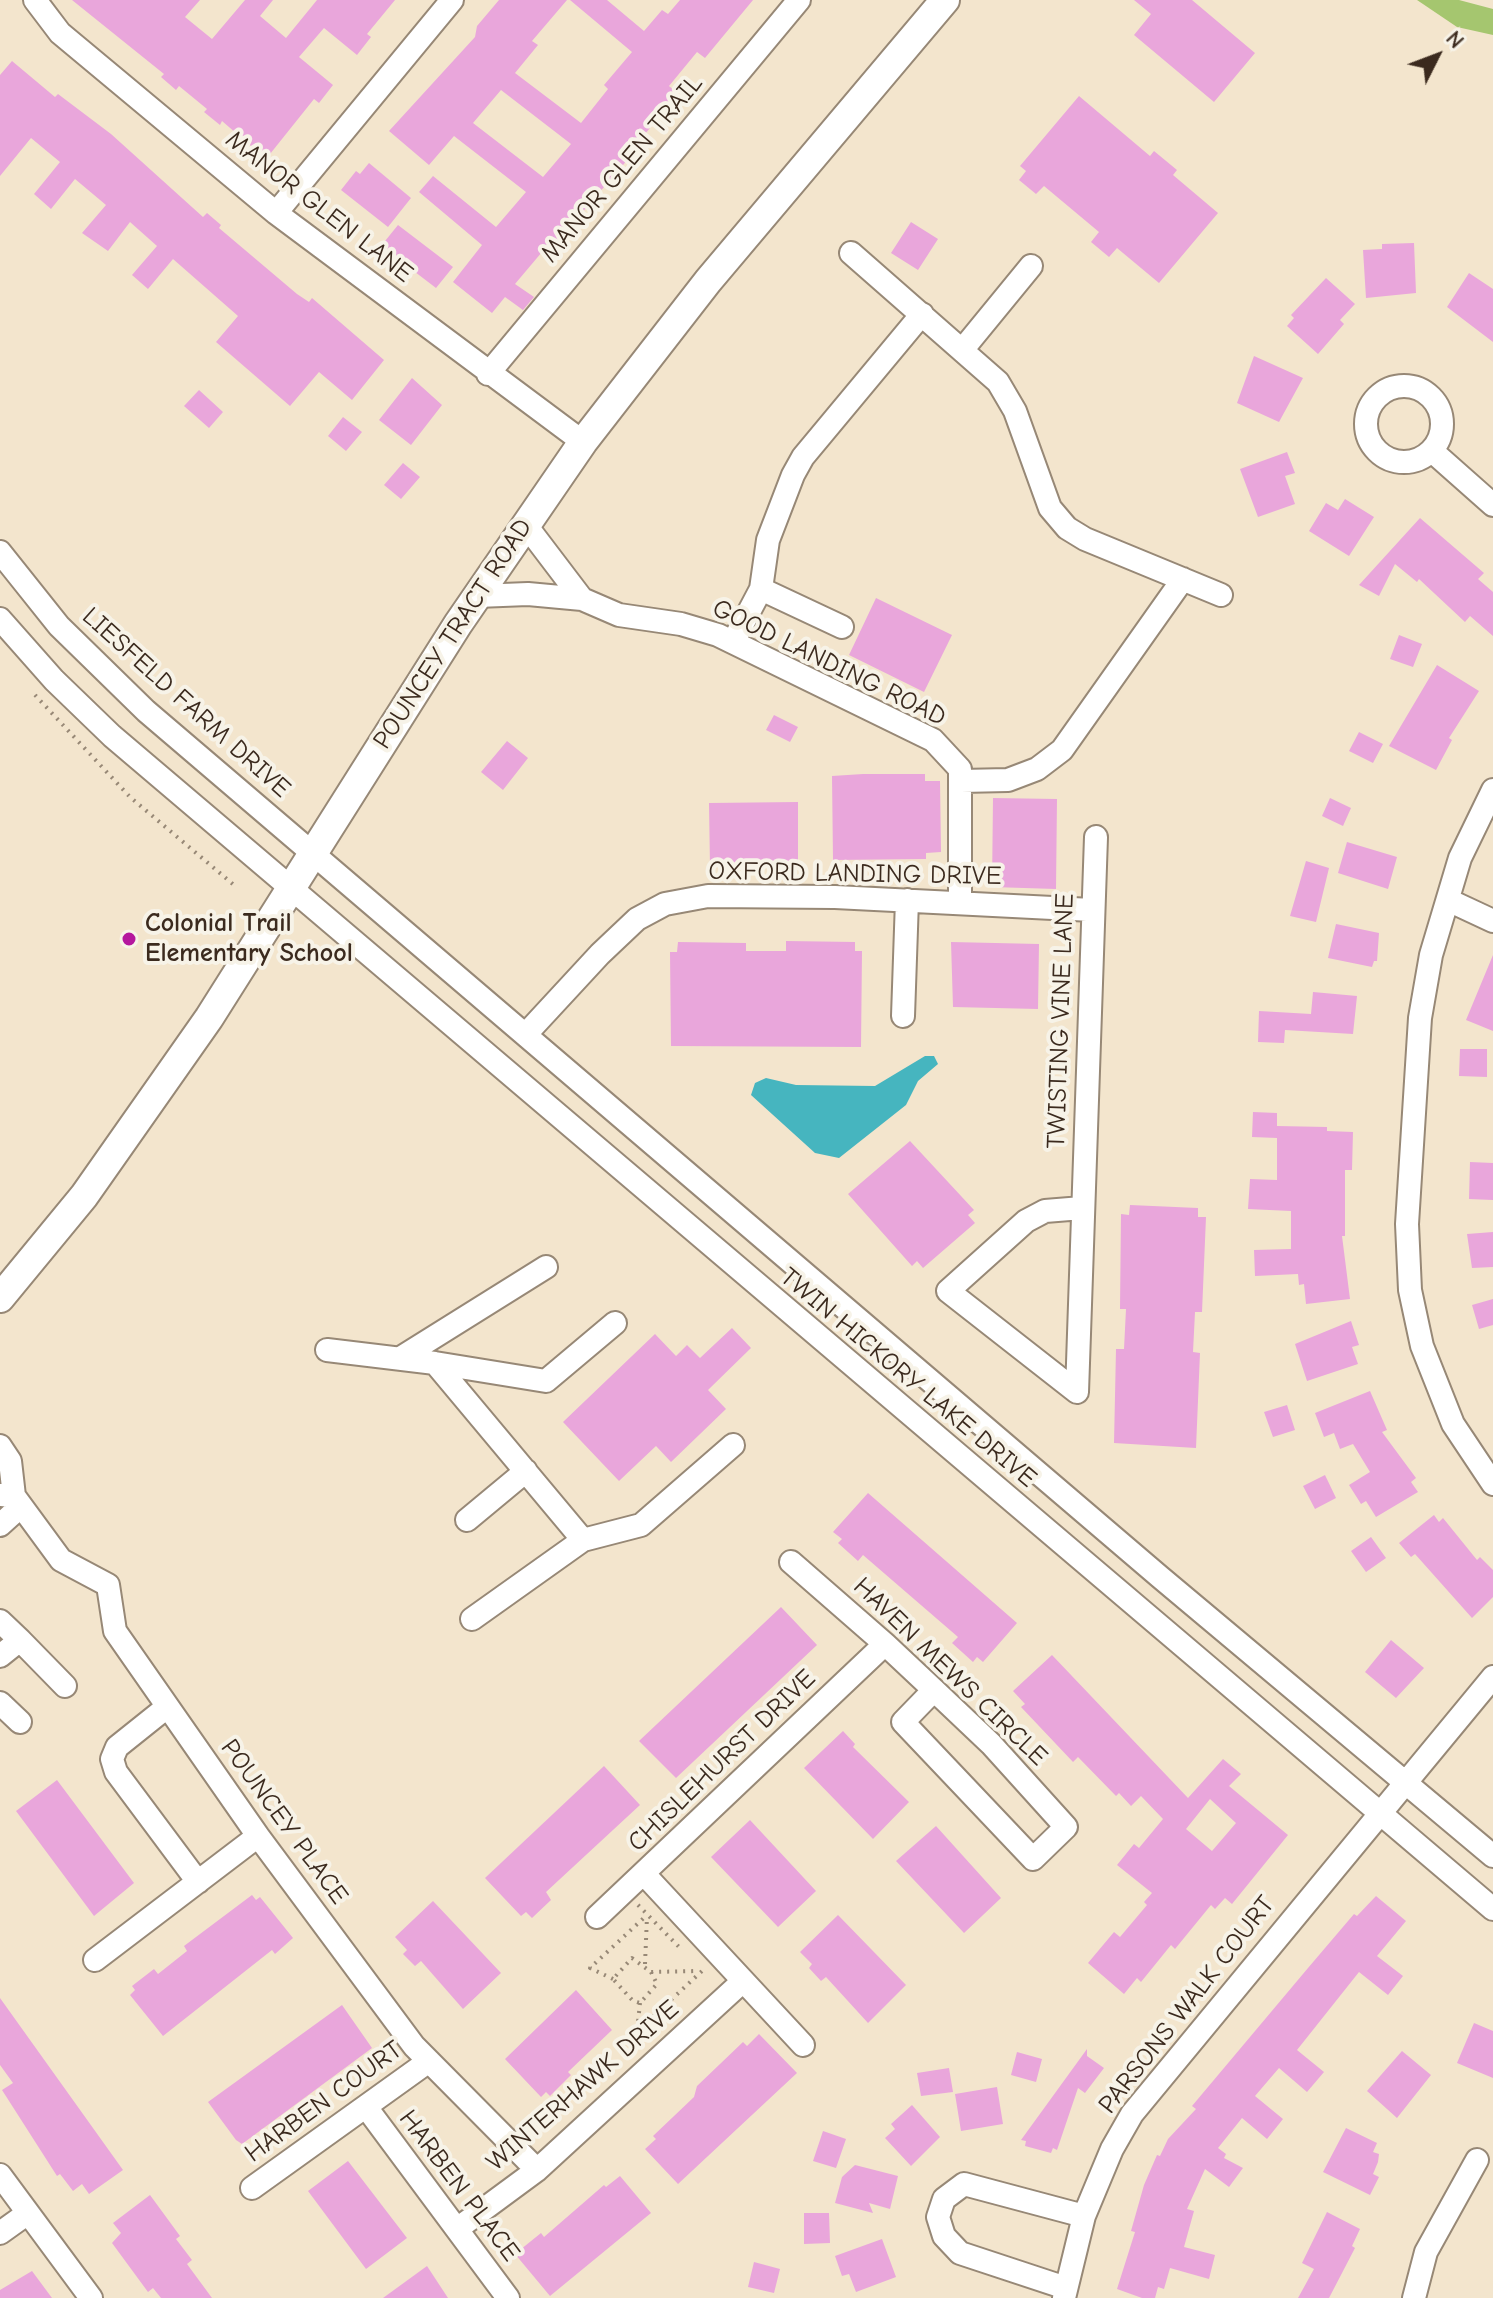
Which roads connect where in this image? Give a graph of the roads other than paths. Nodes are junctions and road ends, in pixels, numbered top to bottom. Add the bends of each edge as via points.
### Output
1 (35, 0) edge
2 (452, 0) edge
3 (799, 0) edge
4 (945, 0) edge
5 (276, 213) junction
6 (851, 253) dead end
7 (1031, 266) dead end
8 (922, 314) junction
9 (963, 349) junction
10 (488, 374) junction
11 (583, 442) junction
12 (1432, 451) dead end
13 (1493, 505) edge
14 (525, 524) junction
15 (0, 552) edge
16 (1183, 579) junction
17 (761, 589) junction
18 (1221, 595) dead end
19 (477, 596) junction
20 (582, 599) junction
21 (0, 619) edge
22 (842, 627) dead end
23 (733, 642) junction
24 (961, 781) junction
25 (1493, 790) edge
26 (1096, 837) dead end
27 (311, 852) junction
28 (290, 887) junction
29 (907, 900) junction
30 (1448, 900) junction
31 (960, 903) junction
32 (1092, 910) junction
33 (1493, 921) edge
34 (903, 1016) dead end
35 (526, 1034) junction
36 (1082, 1208) junction
37 (546, 1267) dead end
38 (0, 1298) edge
39 (615, 1323) dead end
40 (327, 1350) dead end
41 (402, 1357) junction
42 (435, 1363) junction
43 (733, 1445) dead end
44 (0, 1446) edge
45 (526, 1471) junction
46 (1493, 1484) edge
47 (12, 1499) edge
48 (467, 1520) dead end
49 (0, 1525) edge
50 (583, 1540) junction
51 (791, 1562) dead end
52 (472, 1619) dead end
53 (0, 1621) edge
54 (20, 1640) junction
55 (885, 1644) junction
56 (0, 1656) edge
57 (1493, 1677) edge
58 (65, 1686) dead end
59 (934, 1690) junction
60 (0, 1703) edge
61 (167, 1707) junction
62 (20, 1722) dead end
63 (1404, 1782) junction
64 (1377, 1813) junction
65 (258, 1836) junction
66 (1493, 1856) edge
67 (644, 1874) junction
68 (198, 1882) junction
69 (1493, 1909) edge
70 (597, 1917) dead end
71 (95, 1960) dead end
72 (743, 1981) junction
73 (803, 2045) dead end
74 (429, 2061) junction
75 (366, 2107) junction
76 (1477, 2160) dead end
77 (537, 2170) junction
78 (0, 2175) edge
79 (252, 2188) dead end
80 (28, 2213) junction
81 (1084, 2216) junction
82 (457, 2229) junction
83 (0, 2233) edge
84 (1065, 2293) edge
85 (91, 2298) edge
86 (508, 2298) edge
87 (1414, 2298) edge

1 - 5 street, MANOR GLEN LANE via 60,33
2 - 5 street
3 - 10 street, MANOR GLEN TRAIL
4 - 11 main road, POUNCEY TRACT ROAD via 708,281
5 - 10 street, MANOR GLEN LANE
6 - 8 street
7 - 9 street
8 - 9 street
8 - 17 street via 803,457 774,517
9 - 16 street via 1008,397 1058,519 1085,539
10 - 11 street, MANOR GLEN LANE
11 - 14 main road, POUNCEY TRACT ROAD
12 - 13 street
14 - 19 main road, POUNCEY TRACT ROAD
14 - 20 street
15 - 27 street, LIESFELD FARM DRIVE via 93,662
16 - 18 street
16 - 24 street via 1062,750 1037,769 1008,780
17 - 22 street
17 - 23 street
19 - 20 street
19 - 27 main road, POUNCEY TRACT ROAD
20 - 23 street, GOOD LANDING ROAD via 619,615 681,624
21 - 28 street via 82,708
23 - 24 street, GOOD LANDING ROAD via 933,740 960,769
24 - 31 street
25 - 30 street via 1460,858
26 - 32 street, TWISTING VINE LANE
27 - 28 main road, POUNCEY TRACT ROAD
27 - 35 street, TWIN HICKORY LAKE DRIVE
28 - 38 main road, POUNCEY TRACT ROAD via 126,1139
28 - 64 street, TWIN HICKORY LAKE DRIVE
29 - 31 street, OXFORD LANDING DRIVE
29 - 34 street
29 - 35 street, OXFORD LANDING DRIVE via 708,896 665,904 628,928
30 - 33 street
30 - 46 street via 1420,1018 1407,1224 1410,1290 1436,1386 1453,1424
31 - 32 street, OXFORD LANDING DRIVE
32 - 36 street, TWISTING VINE LANE
35 - 63 street, TWIN HICKORY LAKE DRIVE
36 - 36 street, TWISTING VINE LANE via 1077,1376 1077,1392 948,1291 1026,1221 1045,1211
37 - 41 street
39 - 42 street via 546,1381
40 - 41 street
41 - 42 street
42 - 45 street
43 - 50 street via 641,1525
44 - 47 street, POUNCEY PLACE via 10,1461
45 - 48 street
45 - 50 street
47 - 49 street
47 - 61 street, POUNCEY PLACE via 61,1560 108,1585 115,1631
50 - 52 street
51 - 55 street, HAVEN MEWS CIRCLE
53 - 54 street
54 - 56 street
54 - 58 street
55 - 59 street, HAVEN MEWS CIRCLE
55 - 67 street, CHISLEHURST DRIVE
57 - 63 street, PARSONS WALK COURT
59 - 59 street, HAVEN MEWS CIRCLE via 1066,1827 1033,1859 903,1722
60 - 62 street
61 - 65 street, POUNCEY PLACE
61 - 68 street via 117,1747 112,1759 116,1772
63 - 64 street, PARSONS WALK COURT
63 - 66 street, TWIN HICKORY LAKE DRIVE
64 - 69 street, TWIN HICKORY LAKE DRIVE
64 - 81 street, PARSONS WALK COURT via 1132,2114
65 - 68 street
65 - 74 street, POUNCEY PLACE
67 - 70 street, CHISLEHURST DRIVE
67 - 72 street
68 - 71 street
72 - 73 street
72 - 77 street, WINTERHAWK DRIVE
74 - 75 street, HARBEN COURT
74 - 77 street, POUNCEY PLACE
75 - 79 street, HARBEN COURT
75 - 82 street, HARBEN PLACE
76 - 87 street via 1426,2252
77 - 82 street, WINTERHAWK DRIVE
78 - 80 street
80 - 83 street
80 - 85 street
81 - 84 street, PARSONS WALK COURT
81 - 84 street via 964,2184 944,2199 938,2217 944,2236 960,2253
82 - 86 street, HARBEN PLACE

